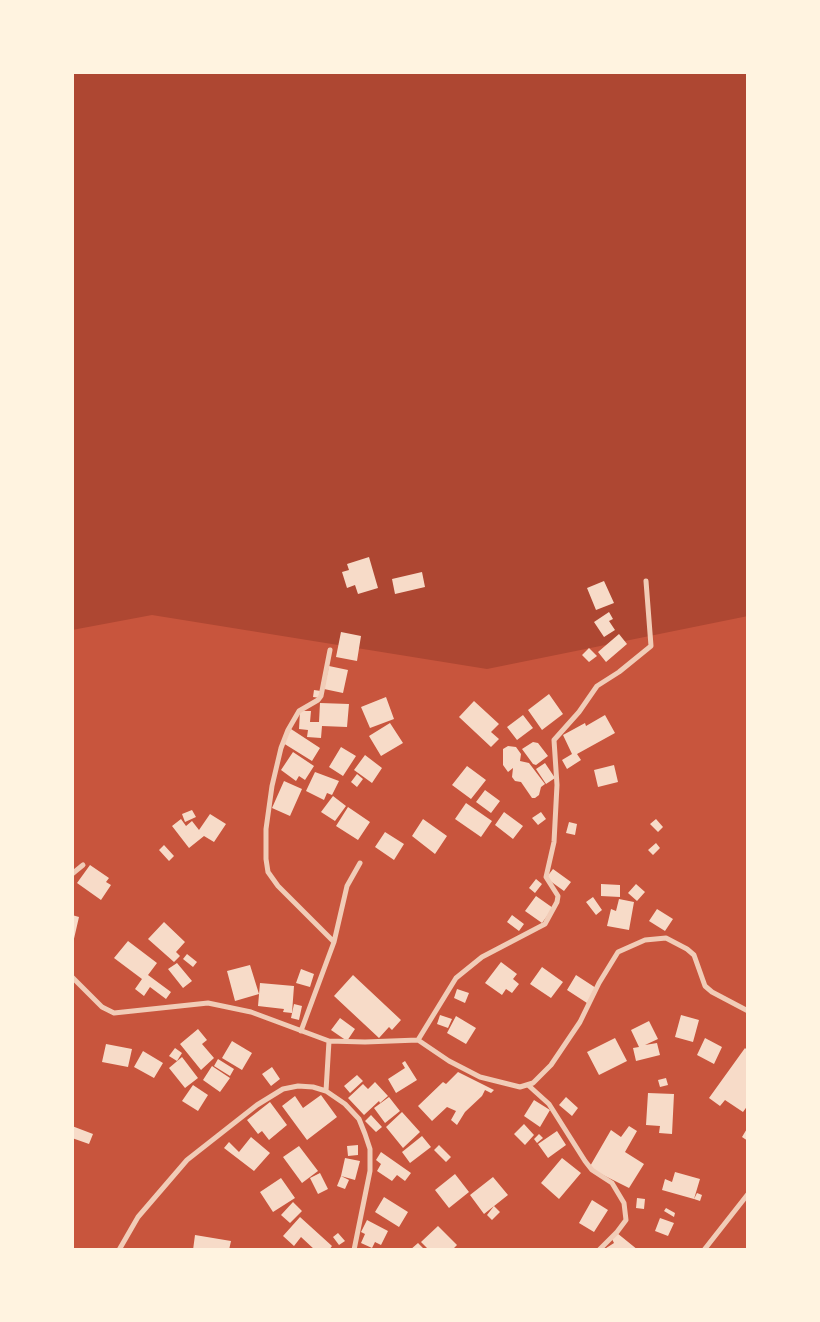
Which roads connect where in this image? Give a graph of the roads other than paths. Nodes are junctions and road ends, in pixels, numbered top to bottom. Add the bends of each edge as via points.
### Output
1 (646, 581) dead end
2 (330, 650) dead end
3 (360, 863) dead end
4 (83, 865) dead end
5 (72, 874) edge
6 (334, 942) junction
7 (72, 977) edge
8 (748, 1011) edge
9 (302, 1031) junction
10 (418, 1040) junction
11 (329, 1041) junction
12 (528, 1085) junction
13 (326, 1091) junction
14 (748, 1194) edge
15 (119, 1250) edge
16 (354, 1250) edge
17 (599, 1250) edge
18 (704, 1250) edge

1 - 10 street via 651,646 597,686 554,740 554,842 546,873 558,896 557,902 545,924 482,957 456,978
2 - 6 street via 321,696 299,711 281,748 266,829 266,859 272,879
3 - 6 street via 347,886
4 - 5 street
6 - 9 street
7 - 9 street via 102,1007 114,1013 208,1003 251,1012
8 - 12 street via 705,986 694,955 687,949 666,938 645,940 618,952 580,1022 551,1065
9 - 11 street
10 - 11 street
10 - 12 street via 480,1077 506,1085
11 - 13 street
12 - 17 street via 549,1104 585,1161 612,1183 624,1203 626,1220
13 - 15 street via 298,1086 283,1089 216,1136 161,1189 138,1217
13 - 16 street via 359,1119 370,1149 370,1171
14 - 18 street

